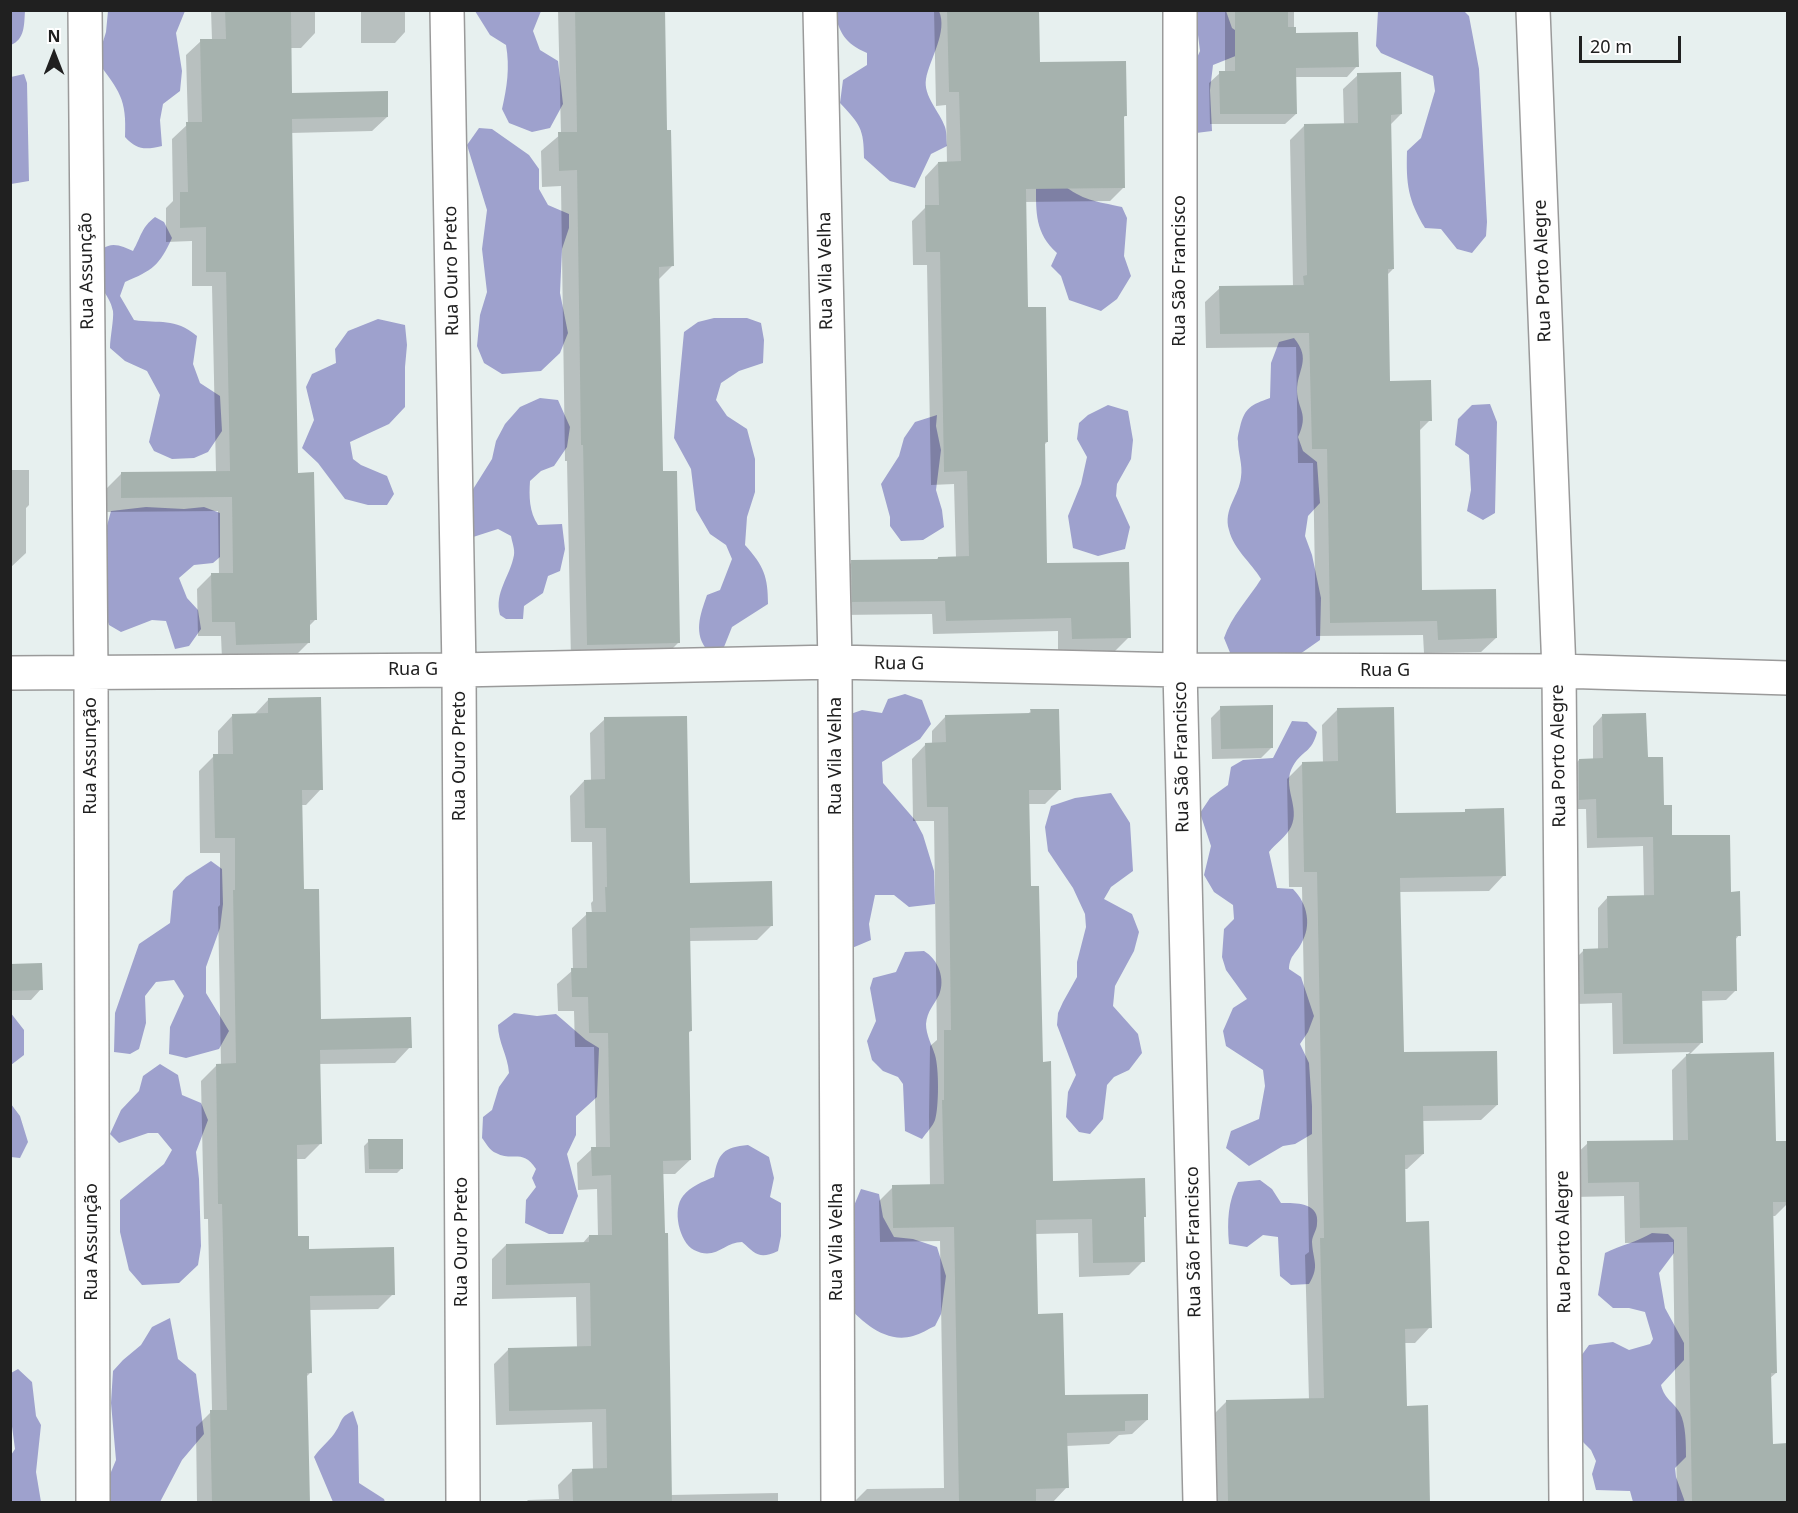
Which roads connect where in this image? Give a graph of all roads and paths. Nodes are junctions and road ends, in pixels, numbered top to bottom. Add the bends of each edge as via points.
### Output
1 (85, 10) edge
2 (447, 10) edge
3 (820, 10) edge
4 (1180, 10) edge
5 (1533, 10) edge
6 (835, 662) junction
7 (459, 670) junction
8 (1180, 670) junction
9 (91, 671) junction
10 (1559, 671) junction
11 (10, 673) edge
12 (1788, 678) edge
13 (93, 1503) edge
14 (463, 1503) edge
15 (838, 1503) edge
16 (1200, 1503) edge
17 (1566, 1503) edge

1 - 9 street, Rua Assunção
2 - 7 street, Rua Ouro Preto
3 - 6 street, Rua Vila Velha
4 - 8 street, Rua São Francisco
5 - 10 street, Rua Porto Alegre
6 - 7 street, Rua G
6 - 8 street, Rua G
6 - 15 street, Rua Vila Velha
7 - 9 street, Rua G
7 - 14 street, Rua Ouro Preto
8 - 10 street, Rua G
8 - 16 street, Rua São Francisco
9 - 11 street, Rua G
9 - 13 street, Rua Assunção
10 - 12 street, Rua G
10 - 17 street, Rua Porto Alegre

